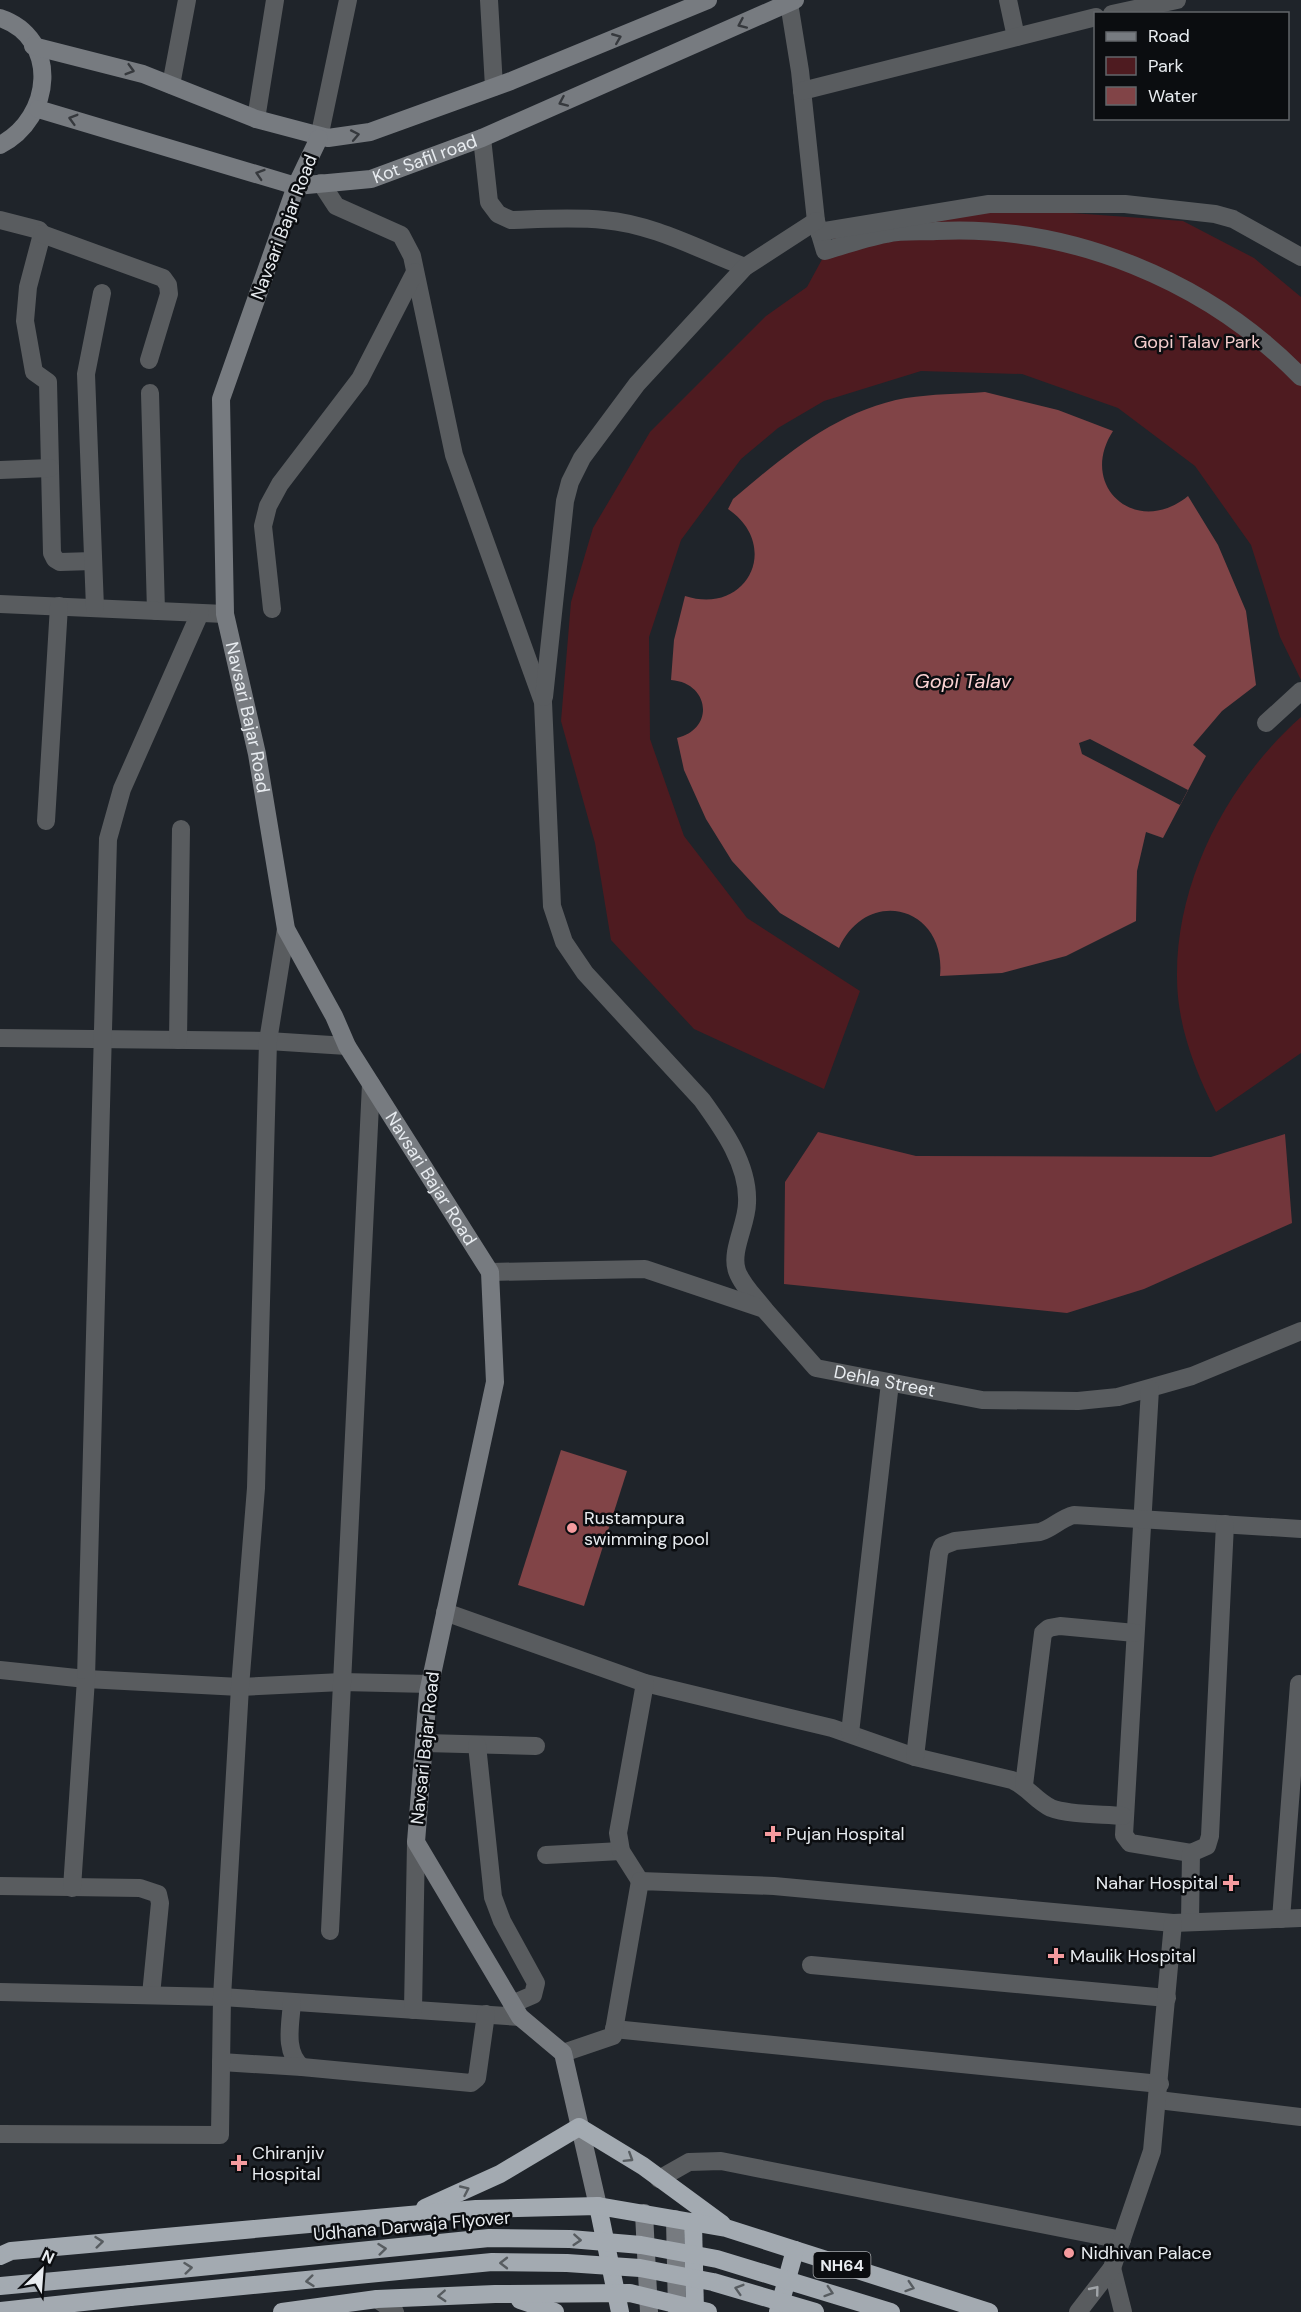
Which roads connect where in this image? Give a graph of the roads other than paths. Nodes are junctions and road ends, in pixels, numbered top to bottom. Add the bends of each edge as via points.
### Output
1 (187, 0) edge
2 (274, 0) edge
3 (348, 0) edge
4 (489, 0) edge
5 (708, 0) edge
6 (1008, 0) edge
7 (1178, 0) edge
8 (792, 2) edge
9 (1121, 12) edge
10 (1094, 17) edge
11 (2, 18) edge
12 (1016, 36) junction
13 (33, 46) junction
14 (171, 85) junction
15 (494, 87) junction
16 (802, 91) junction
17 (38, 109) junction
18 (256, 119) junction
19 (319, 138) junction
20 (482, 138) junction
21 (0, 145) edge
22 (321, 183) junction
23 (296, 186) junction
24 (0, 220) edge
25 (818, 227) junction
26 (42, 234) junction
27 (1301, 256) edge
28 (745, 267) junction
29 (415, 272) junction
30 (102, 293) dead end
31 (149, 360) dead end
32 (1301, 377) edge
33 (150, 393) dead end
34 (50, 468) junction
35 (0, 470) edge
36 (93, 561) junction
37 (0, 604) edge
38 (59, 606) junction
39 (95, 608) junction
40 (272, 609) dead end
41 (156, 611) junction
42 (200, 613) junction
43 (225, 614) junction
44 (1301, 691) edge
45 (543, 702) junction
46 (1266, 723) dead end
47 (46, 821) dead end
48 (181, 829) dead end
49 (286, 928) junction
50 (0, 1038) edge
51 (104, 1038) junction
52 (178, 1040) junction
53 (268, 1041) junction
54 (347, 1046) junction
55 (371, 1084) junction
56 (490, 1272) junction
57 (764, 1308) junction
58 (1301, 1331) edge
59 (890, 1383) junction
60 (1150, 1389) junction
61 (1141, 1518) junction
62 (1225, 1524) junction
63 (1301, 1529) edge
64 (445, 1612) junction
65 (1135, 1634) junction
66 (0, 1670) edge
67 (86, 1679) junction
68 (342, 1682) junction
69 (645, 1683) junction
70 (430, 1684) junction
71 (1299, 1684) dead end
72 (240, 1686) junction
73 (850, 1733) junction
74 (425, 1743) junction
75 (477, 1745) junction
76 (536, 1746) dead end
77 (915, 1757) junction
78 (1024, 1785) junction
79 (1124, 1816) junction
80 (416, 1842) junction
81 (621, 1851) junction
82 (1191, 1853) junction
83 (546, 1855) dead end
84 (640, 1881) junction
85 (0, 1886) edge
86 (72, 1888) junction
87 (1301, 1918) edge
88 (1281, 1919) junction
89 (1182, 1922) junction
90 (330, 1931) dead end
91 (811, 1965) dead end
92 (0, 1992) edge
93 (151, 1995) junction
94 (222, 1997) junction
95 (1167, 1998) junction
96 (292, 2002) junction
97 (413, 2010) junction
98 (516, 2010) junction
99 (486, 2014) junction
100 (614, 2029) junction
101 (563, 2053) junction
102 (221, 2062) junction
103 (302, 2067) junction
104 (1159, 2092) junction
105 (1301, 2116) edge
106 (579, 2127) junction
107 (0, 2134) edge
108 (659, 2179) junction
109 (598, 2206) junction
110 (412, 2214) junction
111 (644, 2214) junction
112 (675, 2219) junction
113 (693, 2222) junction
114 (726, 2228) junction
115 (1122, 2240) junction
116 (795, 2250) junction
117 (4, 2253) edge
118 (1112, 2268) junction
119 (0, 2286) edge
120 (617, 2293) junction
121 (495, 2294) junction
122 (377, 2300) junction
123 (649, 2305) edge
124 (0, 2310) edge
125 (690, 2310) edge
126 (282, 2312) edge
127 (395, 2312) edge
128 (555, 2312) edge
129 (620, 2312) edge
130 (778, 2312) edge
131 (815, 2312) edge
132 (891, 2312) edge
133 (989, 2312) edge
134 (1078, 2312) edge
135 (1123, 2312) edge

1 - 14 street
2 - 18 street
3 - 19 street
4 - 15 street
15 -> 5 main road
6 - 12 street
7 - 9 street
8 - 16 street
8 -> 20 main road, Kot Safil road
10 - 12 street
11 - 13 main road via 21,31
12 - 16 street
13 -> 14 main road via 123,68
13 - 17 main road via 41,66 43,87
14 - 18 main road
19 -> 15 main road via 370,132
16 - 25 street
17 - 21 main road via 28,125
23 -> 17 main road, Kot Safil road
18 - 19 main road
19 - 23 main road, Navsari Bajar Road
20 - 22 main road, Kot Safil road via 371,179
20 - 28 street via 489,202 498,214 511,220 626,223
22 - 23 main road, Kot Safil road
22 - 29 street via 336,206 401,235
23 - 43 main road, Navsari Bajar Road via 221,399
24 - 26 street
25 - 27 street via 989,204 1125,204 1233,219
25 - 28 street
25 - 32 street via 825,251 888,233 977,229 1019,232 1102,254 1220,310 1258,337
26 - 31 street via 163,278 169,294
26 - 34 street via 28,287 25,321 34,372 48,382
28 - 45 street via 623,400 570,482
29 - 40 street via 360,379 280,484 268,506 263,526
29 - 45 street via 454,455
30 - 36 street via 86,374
33 - 41 street
34 - 35 street
34 - 36 street via 55,559
36 - 39 street
37 - 38 street
38 - 39 street
38 - 47 street
39 - 41 street
41 - 42 street
42 - 43 street
42 - 51 street via 111,822
43 - 49 main road, Navsari Bajar Road via 258,754
44 - 46 street
45 - 57 street, Dehla Street via 552,906 557,923 564,942 585,973 702,1100 736,1155 744,1174 747,1204 736,1269
48 - 52 street
49 - 53 street
49 - 54 main road, Navsari Bajar Road
50 - 51 street
51 - 52 street
51 - 67 street
52 - 53 street
53 - 54 street
53 - 72 street via 256,1488
54 - 55 main road, Navsari Bajar Road
55 - 56 main road, Navsari Bajar Road
55 - 68 street
56 - 57 street via 645,1269
56 - 64 main road, Navsari Bajar Road via 495,1382
57 - 59 street, Dehla Street via 816,1368
58 - 60 street, Dehla Street
59 - 60 street, Dehla Street via 982,1400 1078,1401
59 - 73 street
60 - 61 street
61 - 62 street
61 - 65 street
61 - 77 street via 1074,1515 1040,1532 955,1541 942,1546
62 - 63 street
62 - 82 street via 1210,1836 1207,1846
64 - 69 street
64 - 70 main road, Navsari Bajar Road
65 - 78 street via 1060,1626 1043,1633
65 - 79 street
66 - 67 street
67 - 72 street
67 - 86 street
68 - 70 street
68 - 72 street
68 - 90 street
69 - 73 street
69 - 81 street via 618,1833
70 - 74 main road, Navsari Bajar Road
71 - 88 street
72 - 94 street
73 - 77 street
74 - 75 street
74 - 80 main road, Navsari Bajar Road
75 - 76 street
75 - 98 street via 493,1897 536,1983 533,1995
77 - 78 street
78 - 79 street via 1039,1801 1054,1809
79 - 82 street via 1124,1835 1130,1843
80 - 97 street
80 - 98 main road, Navsari Bajar Road
81 - 83 street
81 - 84 street
82 - 89 street
84 - 89 street via 774,1886
84 - 100 street
85 - 86 street
86 - 93 street via 140,1888 158,1894
87 - 88 street
88 - 89 street
89 - 95 street
91 - 95 street
92 - 93 street
93 - 94 street
94 - 96 street
94 - 102 street
95 - 104 street
96 - 97 street
96 - 103 street via 289,2045
97 - 99 street
98 - 99 street
98 - 101 main road, Navsari Bajar Road
99 - 103 street via 477,2078 471,2083
100 - 101 street via 613,2036
100 - 104 street
101 - 106 main road
102 - 103 street
102 - 107 street via 220,2135
104 - 105 street
104 - 115 street via 1152,2151
106 -> 108 highway
106 - 109 main road
110 -> 106 highway via 500,2174
108 - 114 highway
108 - 115 street via 688,2162 721,2161
109 - 110 highway
109 - 111 highway, NH64
109 - 120 highway
117 -> 110 highway
111 - 112 highway, NH64
111 - 123 main road
112 - 113 highway, NH64
112 - 125 main road
113 - 114 highway, NH64
113 - 125 highway
114 - 116 highway, NH64
115 - 118 street
116 - 130 highway
116 -> 133 highway, NH64
134 -> 118 street
118 - 135 street
119 -> 132 highway, Udhana Darwaja Flyover, bridge via 489,2238 570,2239 640,2245 717,2259
120 - 121 highway
120 - 123 highway
120 - 129 highway
121 -> 122 highway
121 - 128 highway
122 - 126 highway
122 - 127 street
123 - 125 highway
131 -> 124 highway, bridge via 713,2282 640,2268 492,2262

